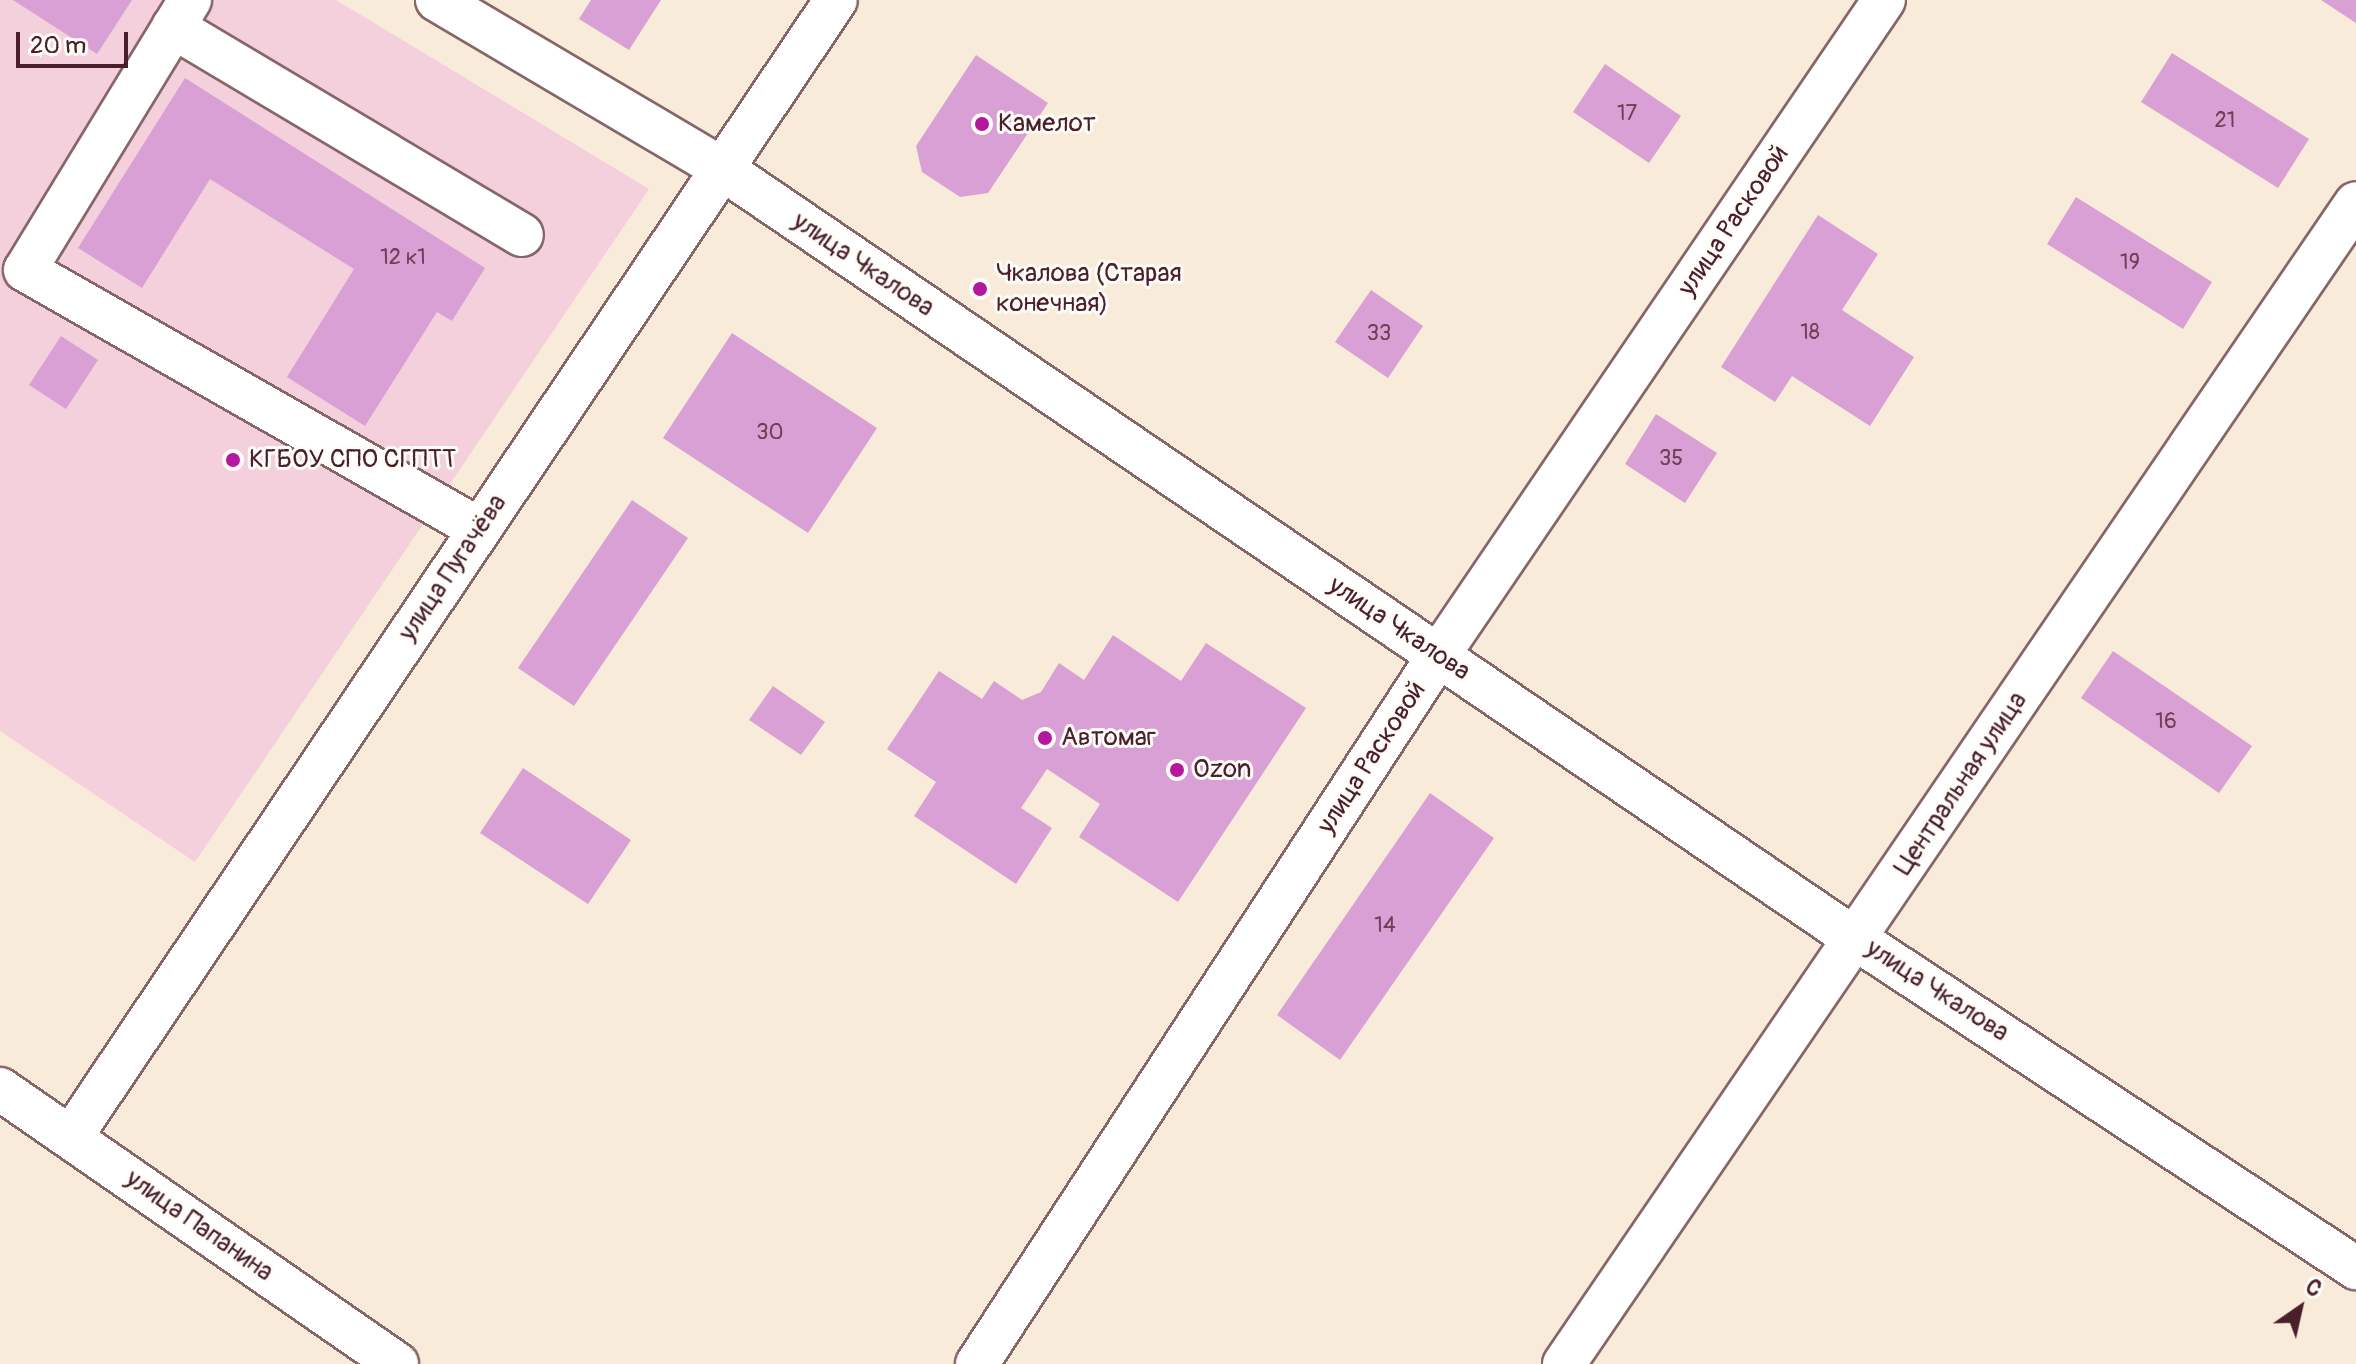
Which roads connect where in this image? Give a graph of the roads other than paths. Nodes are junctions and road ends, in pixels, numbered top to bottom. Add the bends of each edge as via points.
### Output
1 (437, 0) edge
2 (836, 0) edge
3 (1884, 0) edge
4 (181, 14) edge
5 (721, 168) junction
6 (2356, 203) edge
7 (522, 235) dead end
8 (12, 263) edge
9 (479, 529) junction
10 (1438, 656) junction
11 (1857, 939) junction
12 (0, 1089) edge
13 (71, 1137) junction
14 (2356, 1268) edge
15 (397, 1364) edge
16 (977, 1364) edge
17 (1564, 1364) edge

1 - 5 street, улица Чкалова
2 - 5 street, улица Пугачёва
3 - 10 street, улица Расковой
4 - 7 street
4 - 8 street
5 - 9 street, улица Пугачёва
5 - 10 street, улица Чкалова
6 - 11 street, Центральная улица
8 - 9 street
9 - 13 street, улица Пугачёва
10 - 11 street, улица Чкалова
10 - 16 street, улица Расковой
11 - 14 street, улица Чкалова
11 - 17 street, Центральная улица
12 - 13 street, улица Папанина
13 - 15 street, улица Папанина

